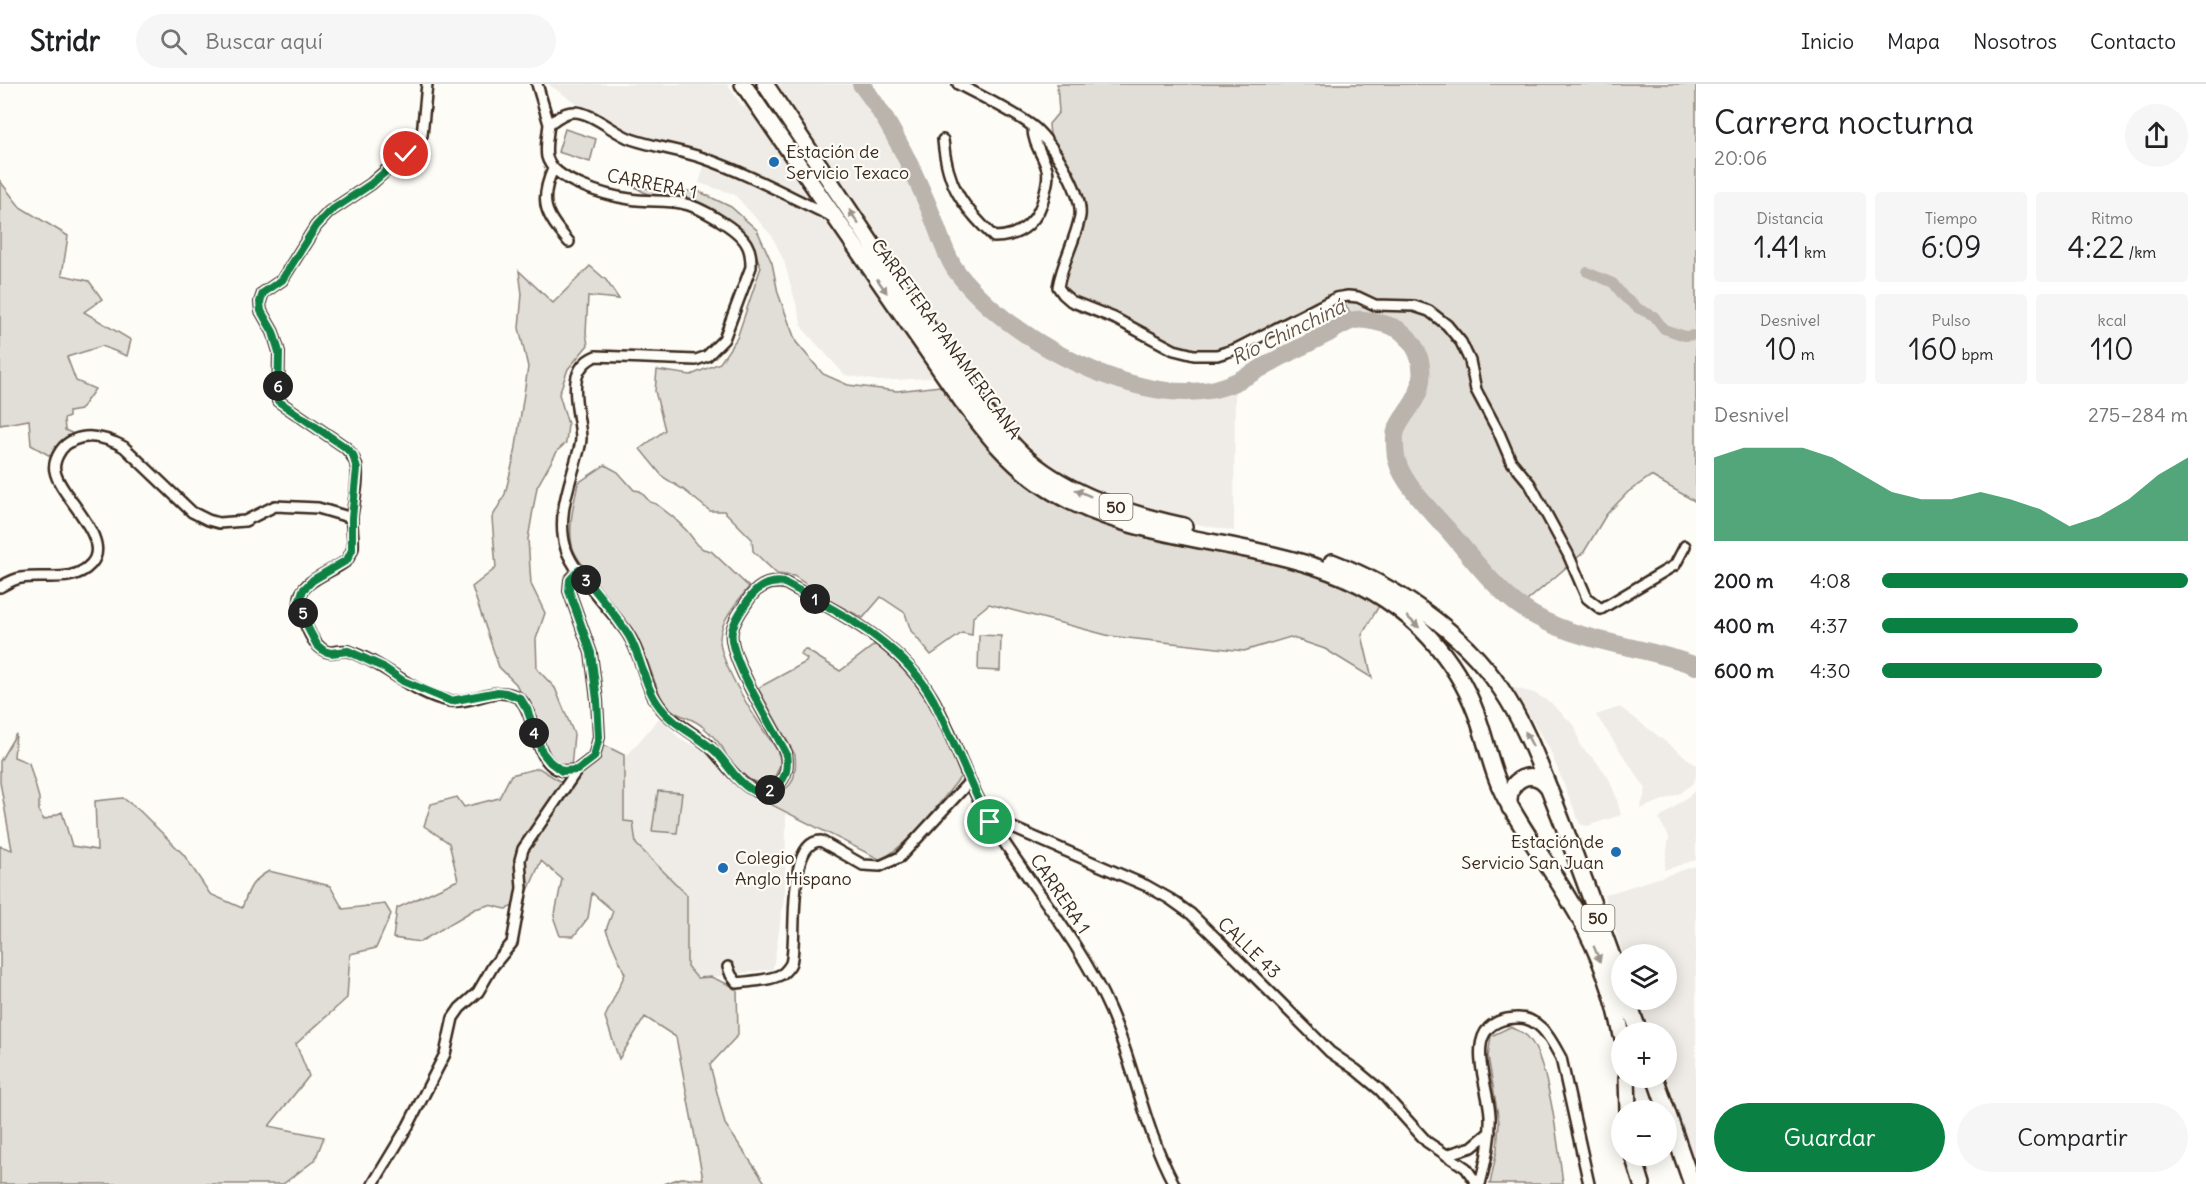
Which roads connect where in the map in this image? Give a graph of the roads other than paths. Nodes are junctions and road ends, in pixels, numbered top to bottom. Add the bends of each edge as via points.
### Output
1 (427, 84) edge
2 (537, 84) edge
3 (743, 84) edge
4 (958, 84) edge
5 (767, 86) edge
6 (549, 124) junction
7 (1033, 126) junction
8 (942, 140) dead end
9 (553, 169) junction
10 (836, 219) junction
11 (569, 242) dead end
12 (352, 518) junction
13 (1685, 546) dead end
14 (579, 570) junction
15 (0, 587) edge
16 (569, 770) junction
17 (970, 781) junction
18 (1551, 793) junction
19 (1511, 808) junction
20 (990, 822) junction
21 (1611, 954) edge
22 (728, 967) dead end
23 (1619, 1022) edge
24 (1659, 1088) edge
25 (1490, 1132) junction
26 (1446, 1155) junction
27 (1685, 1162) junction
28 (1633, 1166) edge
29 (1636, 1166) edge
30 (373, 1184) edge
31 (1174, 1184) edge
32 (1479, 1184) edge
33 (1589, 1184) edge
34 (1634, 1184) edge
35 (1642, 1184) edge
36 (1685, 1184) edge
37 (1692, 1184) edge

1 - 12 street via 422,135 416,144 371,184 329,212 282,280 263,293 260,302 279,352 278,401 353,455 357,469
2 - 6 street
3 - 10 highway, CARRETERA PANAMERICANA / 50
4 - 7 street
18 -> 5 highway, CARRETERA PANAMERICANA / 50 via 1531,742 1500,688 1476,657 1392,591 1319,557 1159,521 1116,507 1054,478 1021,453 972,394
6 - 9 street via 547,156
6 - 10 street via 573,112 587,115 617,133 703,158
7 - 8 street via 1048,179 1042,209 1033,221 1006,237 994,237 961,202 944,160
7 - 13 street via 1066,169 1080,209 1058,286 1071,301 1114,318 1174,350 1194,355 1217,355 1236,349 1336,298 1358,297 1375,305 1414,306 1429,311 1461,342 1476,390 1511,461 1530,484 1568,554 1587,598 1601,609 1675,565
9 - 11 street via 544,202 553,223
9 - 14 street, CARRERA 1 via 597,191 630,199 682,203 704,211 738,233 751,255 751,267 724,339 707,356 696,360 596,356 588,360 578,375 574,391 581,442 564,506 563,529 568,553
10 -> 19 highway, CARRETERA PANAMERICANA / 50 via 995,444 1047,489 1112,519 1316,566 1350,580 1412,620 1449,662 1464,687 1476,713 1493,773
12 - 15 street via 318,507 275,506 245,521 208,520 192,512 124,447 111,439 77,438 56,458 54,471 91,530 96,555 91,564 72,576 19,579
12 - 16 street via 352,550 347,560 313,580 303,590 299,602 317,645 331,653 348,651 451,701 498,692 520,698 542,752 550,762
14 - 16 street via 570,580 569,591 591,653 599,737 594,757
14 - 17 street, CARRERA 1 via 629,635 652,695 661,708 718,754 750,789 762,793 775,789 788,764 786,753 738,662 732,631 751,595 773,581 785,583 860,624 892,650 919,678 933,700
16 - 30 street via 523,849 522,888 512,943 478,992 453,1018 445,1054
17 - 20 street, CARRERA 1
17 - 22 street via 900,857 880,866 863,865 814,842 800,861 791,964 782,974 737,983
18 - 19 highway via 1540,779 1522,778 1510,790
18 - 21 highway, CARRETERA PANAMERICANA / 50
19 -> 23 highway, CARRETERA PANAMERICANA / 50 via 1585,926 1611,991
20 - 26 street, CALLE 43 via 1013,828 1147,886 1191,914 1330,1052 1380,1090 1427,1142
20 - 31 street, CARRERA 1 via 1101,989 1155,1145
24 - 27 highway
25 - 26 street via 1472,1147
25 - 32 street, CALLE 43
25 - 33 street, CALLE 43 via 1479,1052 1482,1036 1492,1025 1522,1017 1539,1024 1561,1058
26 - 32 street, CALLE 43 via 1466,1168
27 - 36 highway
27 - 37 highway
28 - 34 highway
29 - 35 highway

